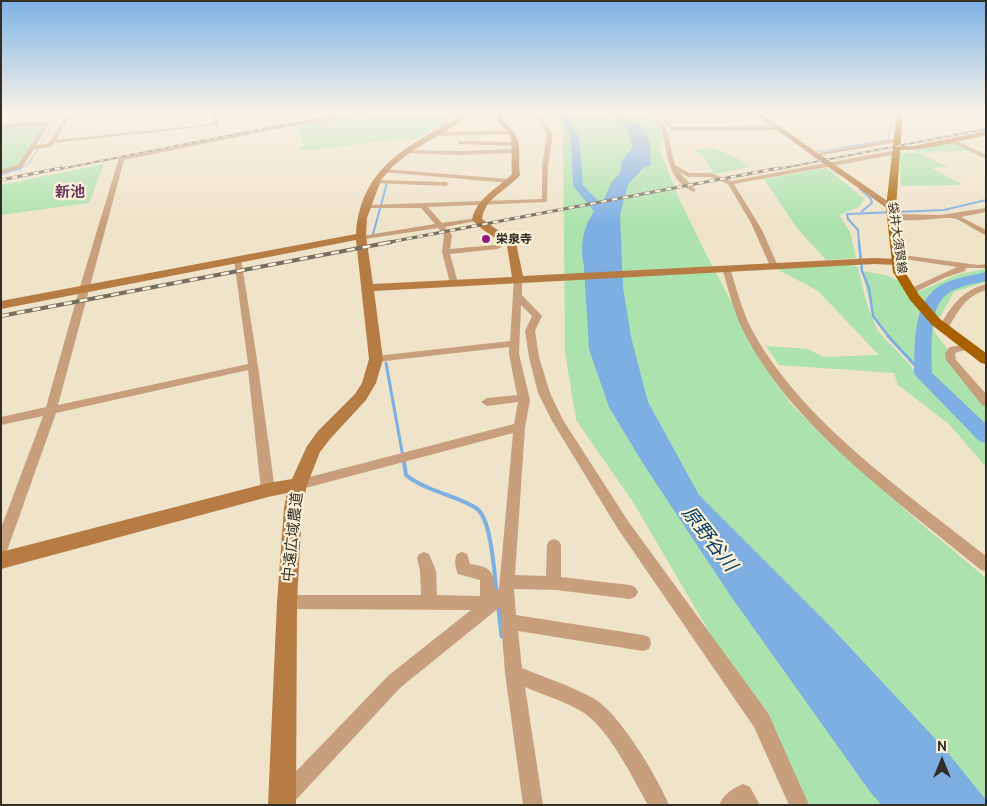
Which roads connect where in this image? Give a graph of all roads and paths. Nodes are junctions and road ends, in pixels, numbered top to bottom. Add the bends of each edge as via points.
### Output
1 (516, 148) edge
2 (896, 148) joint
3 (32, 149) edge
4 (178, 149) edge
5 (411, 149) edge
6 (509, 149) edge
7 (549, 149) edge
8 (668, 149) edge
9 (808, 149) edge
10 (888, 149) edge
11 (969, 149) edge
12 (405, 152) junction
13 (816, 154) junction
14 (986, 157) edge
15 (672, 164) junction
16 (830, 165) junction
17 (384, 171) junction
18 (1, 172) edge
19 (449, 176) junction
20 (509, 181) junction
21 (376, 182) junction
22 (730, 183) junction
23 (446, 184) junction
24 (866, 189) junction
25 (693, 190) dead end
26 (892, 196) junction
27 (444, 204) junction
28 (482, 204) junction
29 (423, 206) junction
30 (366, 207) junction
31 (986, 210) edge
32 (892, 211) junction
33 (974, 213) junction
34 (955, 216) junction
35 (986, 219) edge
36 (477, 220) junction
37 (442, 227) junction
38 (986, 233) edge
39 (362, 237) junction
40 (509, 241) junction
41 (446, 252) junction
42 (898, 259) junction
43 (238, 260) junction
44 (961, 265) junction
45 (774, 266) junction
46 (986, 266) edge
47 (722, 268) junction
48 (518, 279) junction
49 (454, 283) junction
50 (986, 287) edge
51 (369, 288) junction
52 (83, 290) junction
53 (517, 295) junction
54 (912, 295) junction
55 (1, 305) edge
56 (940, 325) junction
57 (514, 344) junction
58 (968, 347) junction
59 (376, 359) junction
60 (986, 360) edge
61 (253, 366) junction
62 (523, 398) junction
63 (487, 402) dead end
64 (986, 402) edge
65 (51, 410) junction
66 (1, 421) edge
67 (519, 427) junction
68 (298, 485) junction
69 (268, 490) junction
70 (554, 545) dead end
71 (1, 548) edge
72 (424, 558) dead end
73 (462, 558) dead end
74 (1, 561) edge
75 (986, 565) edge
76 (553, 583) junction
77 (630, 592) dead end
78 (498, 595) junction
79 (287, 602) junction
80 (429, 602) junction
81 (509, 622) junction
82 (643, 643) dead end
83 (514, 673) junction
84 (280, 803) edge
85 (533, 805) edge
86 (659, 805) edge
87 (729, 805) edge
88 (750, 805) edge
89 (799, 805) edge

1 - 20 street via 516,175
2 - 16 street via 890,153
2 - 26 main road, 袋井大須賀線
3 - 18 street via 20,166
4 - 52 street via 121,160
5 - 12 street, 中遠広域農道
6 - 12 street via 459,153
7 - 28 street via 545,201
8 - 15 street
9 - 13 street
10 - 13 street
11 - 14 street
12 - 17 street, 中遠広域農道
13 - 16 street
15 - 22 street via 688,175 711,175
15 - 25 street
16 - 22 street
16 - 24 street
17 - 19 street
17 - 21 street, 中遠広域農道
19 - 20 street
19 - 23 street
20 - 28 street
21 - 23 street
21 - 30 street, 中遠広域農道
22 - 45 street via 752,217 766,245 768,259
23 - 27 street
24 - 26 street
24 - 32 street
26 - 32 main road, 袋井大須賀線
27 - 28 street
27 - 29 street
28 - 36 street
29 - 30 street
29 - 37 street
30 - 39 street, 中遠広域農道 via 362,218
31 - 33 street
32 - 34 street via 915,218
32 - 42 main road, 袋井大須賀線
33 - 34 street
33 - 35 street
34 - 38 street
36 - 37 street
36 - 40 street via 483,228
37 - 39 street
37 - 41 street via 448,235
39 - 43 street
39 - 51 street, 中遠広域農道
40 - 41 street via 497,248
40 - 48 street via 514,249
41 - 49 street
42 - 44 street
42 - 45 street
42 - 54 main road, 袋井大須賀線 via 899,272
43 - 52 street
43 - 61 street
44 - 46 street
44 - 54 street via 962,269 941,276
45 - 47 street
47 - 48 street
47 - 75 street via 748,331 773,372 796,399 857,458
48 - 49 street
48 - 53 street
49 - 51 street
50 - 56 street via 958,301
51 - 59 street, 中遠広域農道
52 - 55 street
52 - 65 street
53 - 57 street
53 - 89 street via 537,316 530,331 534,357 544,393 558,421 623,525 761,720
54 - 56 main road, 袋井大須賀線
56 - 58 main road, 袋井大須賀線
57 - 59 street
57 - 62 street
58 - 60 main road, 袋井大須賀線
58 - 64 street via 954,349 950,353 951,360
59 - 68 street, 中遠広域農道 via 372,378 361,397 313,450
61 - 65 street
61 - 69 street
62 - 63 street
62 - 67 street
65 - 66 street
65 - 71 street
67 - 68 street
67 - 78 street
68 - 69 street
68 - 79 street, 中遠広域農道 via 293,508
69 - 74 street
70 - 76 street
72 - 80 street via 428,571
73 - 78 street via 463,569 480,572 487,577
76 - 77 street
76 - 78 street
78 - 80 street
78 - 81 street
78 - 84 street via 395,681
79 - 80 street
79 - 84 street, 中遠広域農道
81 - 82 street
81 - 83 street
83 - 85 street
83 - 86 street via 588,705 601,715 624,744
87 - 88 street via 743,794

